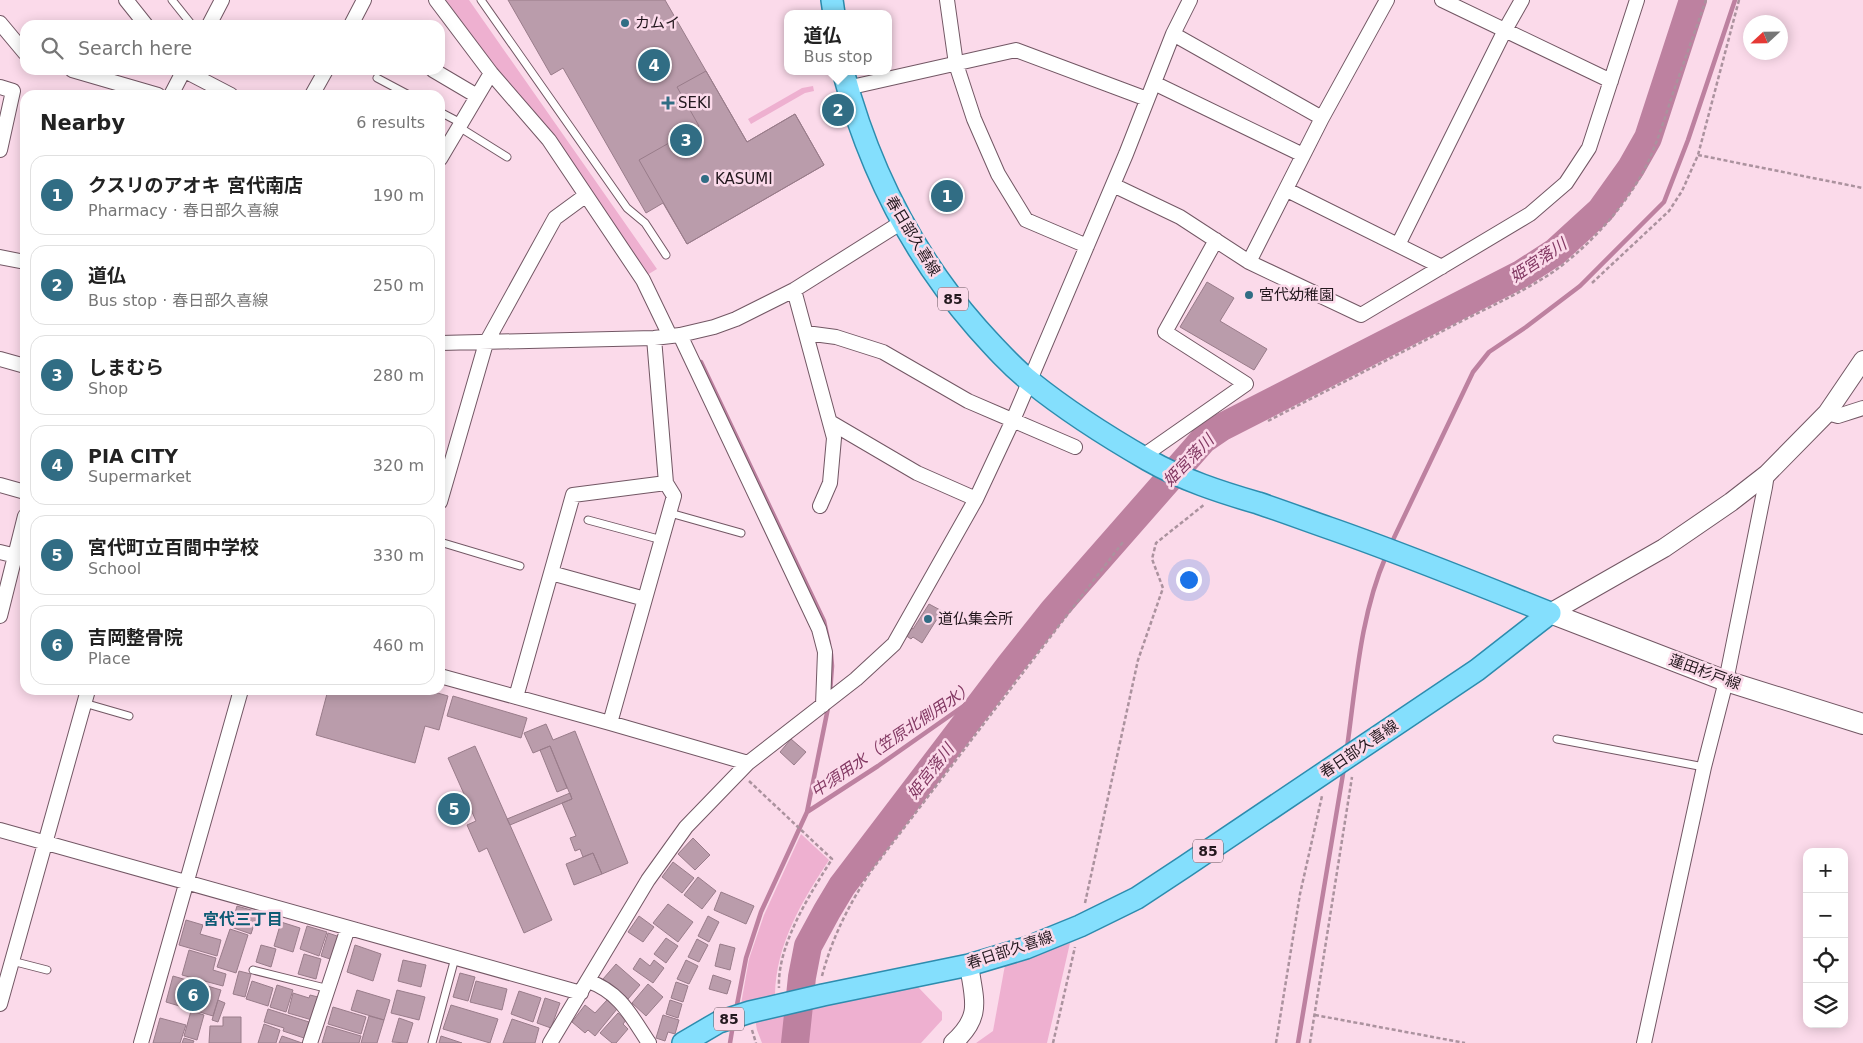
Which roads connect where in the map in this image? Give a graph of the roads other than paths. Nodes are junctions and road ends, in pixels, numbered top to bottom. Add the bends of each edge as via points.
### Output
1 (126, 0) edge
2 (172, 0) edge
3 (222, 0) edge
4 (364, 0) edge
5 (436, 0) edge
6 (481, 0) edge
7 (947, 0) edge
8 (1190, 0) edge
9 (1387, 0) edge
10 (1442, 0) edge
11 (1522, 0) edge
12 (1637, 0) edge
13 (142, 20) edge
14 (188, 20) edge
15 (212, 20) edge
16 (355, 20) edge
17 (0, 23) edge
18 (1505, 30) junction
19 (1173, 34) junction
20 (20, 47) edge
21 (956, 64) junction
22 (491, 73) junction
23 (892, 73) edge
24 (89, 75) edge
25 (181, 75) edge
26 (193, 75) edge
27 (323, 75) edge
28 (441, 75) edge
29 (880, 75) edge
30 (377, 78) dead end
31 (845, 80) edge
32 (1611, 81) junction
33 (1154, 83) junction
34 (0, 87) edge
35 (141, 90) edge
36 (173, 90) edge
37 (221, 90) edge
38 (315, 90) edge
39 (399, 90) edge
40 (477, 96) junction
41 (1147, 100) junction
42 (445, 115) edge
43 (1322, 118) junction
44 (460, 125) junction
45 (0, 150) edge
46 (445, 150) edge
47 (1304, 155) junction
48 (507, 157) dead end
49 (1113, 184) junction
50 (1287, 190) junction
51 (585, 196) junction
52 (902, 222) junction
53 (1216, 240) junction
54 (1398, 245) junction
55 (1087, 246) junction
56 (666, 255) dead end
57 (0, 257) edge
58 (20, 261) edge
59 (1250, 262) junction
60 (1442, 267) junction
61 (794, 290) junction
62 (806, 333) junction
63 (675, 336) junction
64 (654, 338) junction
65 (445, 343) edge
66 (486, 343) junction
67 (0, 359) edge
68 (1863, 360) edge
69 (20, 365) edge
70 (1030, 382) junction
71 (1863, 408) edge
72 (1827, 414) junction
73 (1013, 420) junction
74 (830, 422) junction
75 (1075, 447) dead end
76 (1146, 458) junction
77 (1766, 474) junction
78 (666, 483) junction
79 (0, 485) edge
80 (445, 485) edge
81 (20, 491) edge
82 (976, 499) junction
83 (820, 506) dead end
84 (670, 513) junction
85 (588, 520) dead end
86 (741, 533) dead end
87 (662, 540) junction
88 (445, 544) edge
89 (0, 552) edge
90 (20, 557) edge
91 (520, 566) dead end
92 (551, 573) junction
93 (645, 599) junction
94 (1550, 613) junction
95 (0, 616) edge
96 (445, 677) edge
97 (1726, 681) junction
98 (240, 695) edge
99 (86, 697) edge
100 (516, 697) junction
101 (823, 705) junction
102 (129, 716) dead end
103 (610, 723) junction
104 (1863, 724) edge
105 (1558, 739) dead end
106 (744, 768) junction
107 (1704, 768) junction
108 (0, 830) edge
109 (45, 842) junction
110 (186, 883) junction
111 (348, 928) junction
112 (455, 958) junction
113 (12, 961) junction
114 (969, 965) junction
115 (47, 970) dead end
116 (254, 970) dead end
117 (585, 987) junction
118 (328, 989) junction
119 (0, 1004) edge
120 (141, 1043) edge
121 (310, 1043) edge
122 (432, 1043) edge
123 (550, 1043) edge
124 (649, 1043) edge
125 (683, 1043) edge
126 (953, 1043) edge
127 (1644, 1043) edge

1 - 13 street
2 - 14 lane
3 - 15 street
4 - 16 street
5 - 22 street
6 - 56 lane via 627,208 645,223
7 - 21 street
8 - 19 street
9 - 43 street
10 - 18 street
11 - 18 street
12 - 32 street
17 - 20 street
18 - 32 street
18 - 54 street
19 - 33 street
19 - 43 street
21 - 23 street
21 - 41 street via 1016,50
21 - 55 street via 974,119 998,174 1026,220
22 - 40 street
22 - 51 street via 548,140
24 - 35 street
25 - 36 street
26 - 37 street
27 - 38 street
28 - 40 street
29 - 31 street
30 - 39 lane
31 - 52 main road, 春日部久喜線 / 85 via 870,155
32 - 60 street via 1589,148 1566,183 1530,214
33 - 41 street
33 - 47 street
34 - 45 street via 13,91
40 - 44 street
41 - 49 street
42 - 44 lane
43 - 47 street
44 - 46 street
44 - 48 lane
47 - 50 street
49 - 53 street via 1180,216
49 - 55 street
50 - 54 street
50 - 59 street
51 - 63 street via 643,280
51 - 66 street via 555,218
52 - 61 street
52 - 70 main road, 春日部久喜線 / 85 via 935,275 969,318
53 - 59 street
53 - 76 street via 1164,332 1246,384
54 - 60 street
55 - 70 street
57 - 58 street
59 - 60 street via 1361,315
61 - 62 street
61 - 63 street via 736,319
62 - 73 street via 836,336 883,352 968,401
62 - 74 street
63 - 64 street
63 - 101 street via 819,629 825,652
64 - 66 street
64 - 78 street
65 - 66 street
66 - 80 street
67 - 69 street
68 - 72 street
70 - 73 street
70 - 76 main road, 春日部久喜線 / 85
71 - 72 street via 1838,416
72 - 77 street
73 - 75 street
73 - 82 street
74 - 82 street via 917,473
74 - 83 street via 834,438 830,483
76 - 94 main road, 85 via 1214,490 1396,552
77 - 94 street via 1664,548
77 - 97 street
78 - 84 street via 674,496
78 - 92 street via 573,495
79 - 81 street
82 - 101 street via 894,644
84 - 86 lane
84 - 87 street
85 - 87 lane
87 - 93 street
88 - 91 lane
89 - 90 street
90 - 95 street
92 - 93 street
92 - 100 street
93 - 103 street
94 - 97 main road, 蓮田杉戸線
94 - 114 main road, 春日部久喜線 / 85 via 1477,670 1137,898 1026,948
96 - 100 street
97 - 104 main road, 蓮田杉戸線
97 - 107 street
98 - 110 street
99 - 102 lane
99 - 109 street
100 - 103 street
101 - 106 street
103 - 106 street
105 - 107 lane
106 - 117 street via 680,834 648,880
107 - 127 street
108 - 109 street
109 - 110 street
109 - 113 street
110 - 111 street
110 - 120 street
111 - 112 street
111 - 118 street
112 - 117 street
112 - 122 lane
113 - 115 lane
113 - 119 street
114 - 125 main road, 春日部久喜線 / 85 via 780,1004 719,1022
114 - 126 street via 975,1008 971,1023
116 - 118 lane
117 - 123 street
117 - 124 street via 602,986 623,1003
118 - 121 street

